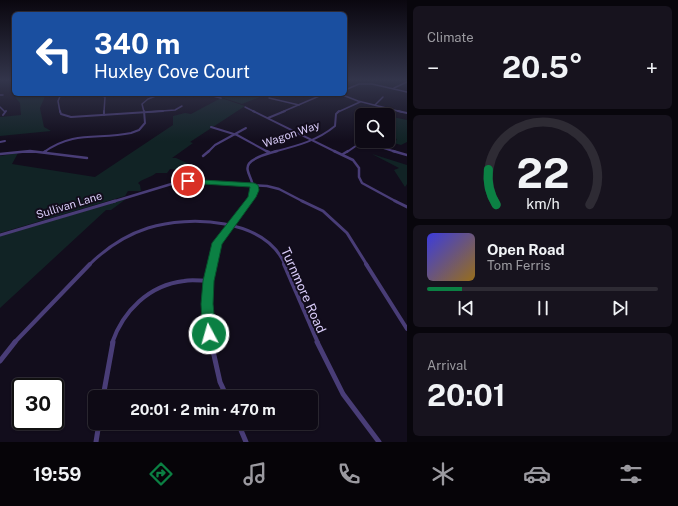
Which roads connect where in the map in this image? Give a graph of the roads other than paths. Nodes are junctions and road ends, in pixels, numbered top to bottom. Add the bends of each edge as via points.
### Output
1 (58, 101) edge
2 (105, 101) edge
3 (146, 101) edge
4 (280, 101) edge
5 (309, 101) edge
6 (357, 101) edge
7 (380, 101) edge
8 (360, 102) junction
9 (299, 105) junction
10 (375, 105) junction
11 (182, 106) dead end
12 (0, 107) edge
13 (245, 107) dead end
14 (144, 112) junction
15 (407, 113) edge
16 (3, 115) dead end
17 (104, 115) junction
18 (268, 118) junction
19 (211, 127) dead end
20 (246, 128) dead end
21 (234, 134) junction
22 (312, 140) junction
23 (5, 141) dead end
24 (0, 142) edge
25 (355, 146) edge
26 (384, 148) edge
27 (44, 152) junction
28 (269, 152) junction
29 (0, 154) edge
30 (343, 154) junction
31 (407, 155) edge
32 (203, 156) dead end
33 (87, 158) dead end
34 (254, 185) junction
35 (407, 207) edge
36 (231, 225) junction
37 (0, 235) edge
38 (209, 281) junction
39 (407, 329) edge
40 (0, 361) edge
41 (105, 390) edge
42 (224, 390) edge
43 (98, 430) edge
44 (241, 430) edge
45 (96, 442) edge
46 (246, 442) edge
47 (379, 442) edge

1 - 17 street via 61,114 64,116
2 - 17 street
3 - 14 street via 142,104
4 - 9 street
5 - 9 street
6 - 8 street
7 - 10 street
8 - 10 street
8 - 22 street, Wagon Way via 339,111 336,114 335,126
9 - 18 street
10 - 15 street
11 - 14 street via 175,110
12 - 16 street via 6,111
13 - 18 street
14 - 17 street
14 - 27 street via 145,125 134,132 77,137 60,142
18 - 22 street
19 - 21 street
20 - 21 street
21 - 28 street
21 - 32 street via 215,145
22 - 28 street, Wagon Way
22 - 30 street
23 - 24 street
25 - 30 street
26 - 31 street
27 - 29 street
27 - 33 street
28 - 34 street, Wagon Way via 256,157 248,165 247,172
30 - 35 street via 358,165 362,183
34 - 36 street via 252,197
34 - 37 street, Sullivan Lane via 188,181 172,183
34 - 39 street, Sullivan Lane via 279,188 332,218 347,233
36 - 38 street via 217,243
36 - 40 street, Turnmore Road via 181,220 155,226 124,238 107,249 88,267 14,341
36 - 47 street, Turnmore Road via 264,239 280,255 340,388 359,418
38 - 41 street via 173,282 141,299 118,329 112,347
38 - 42 street via 207,304 211,347
43 - 45 street
44 - 46 street

